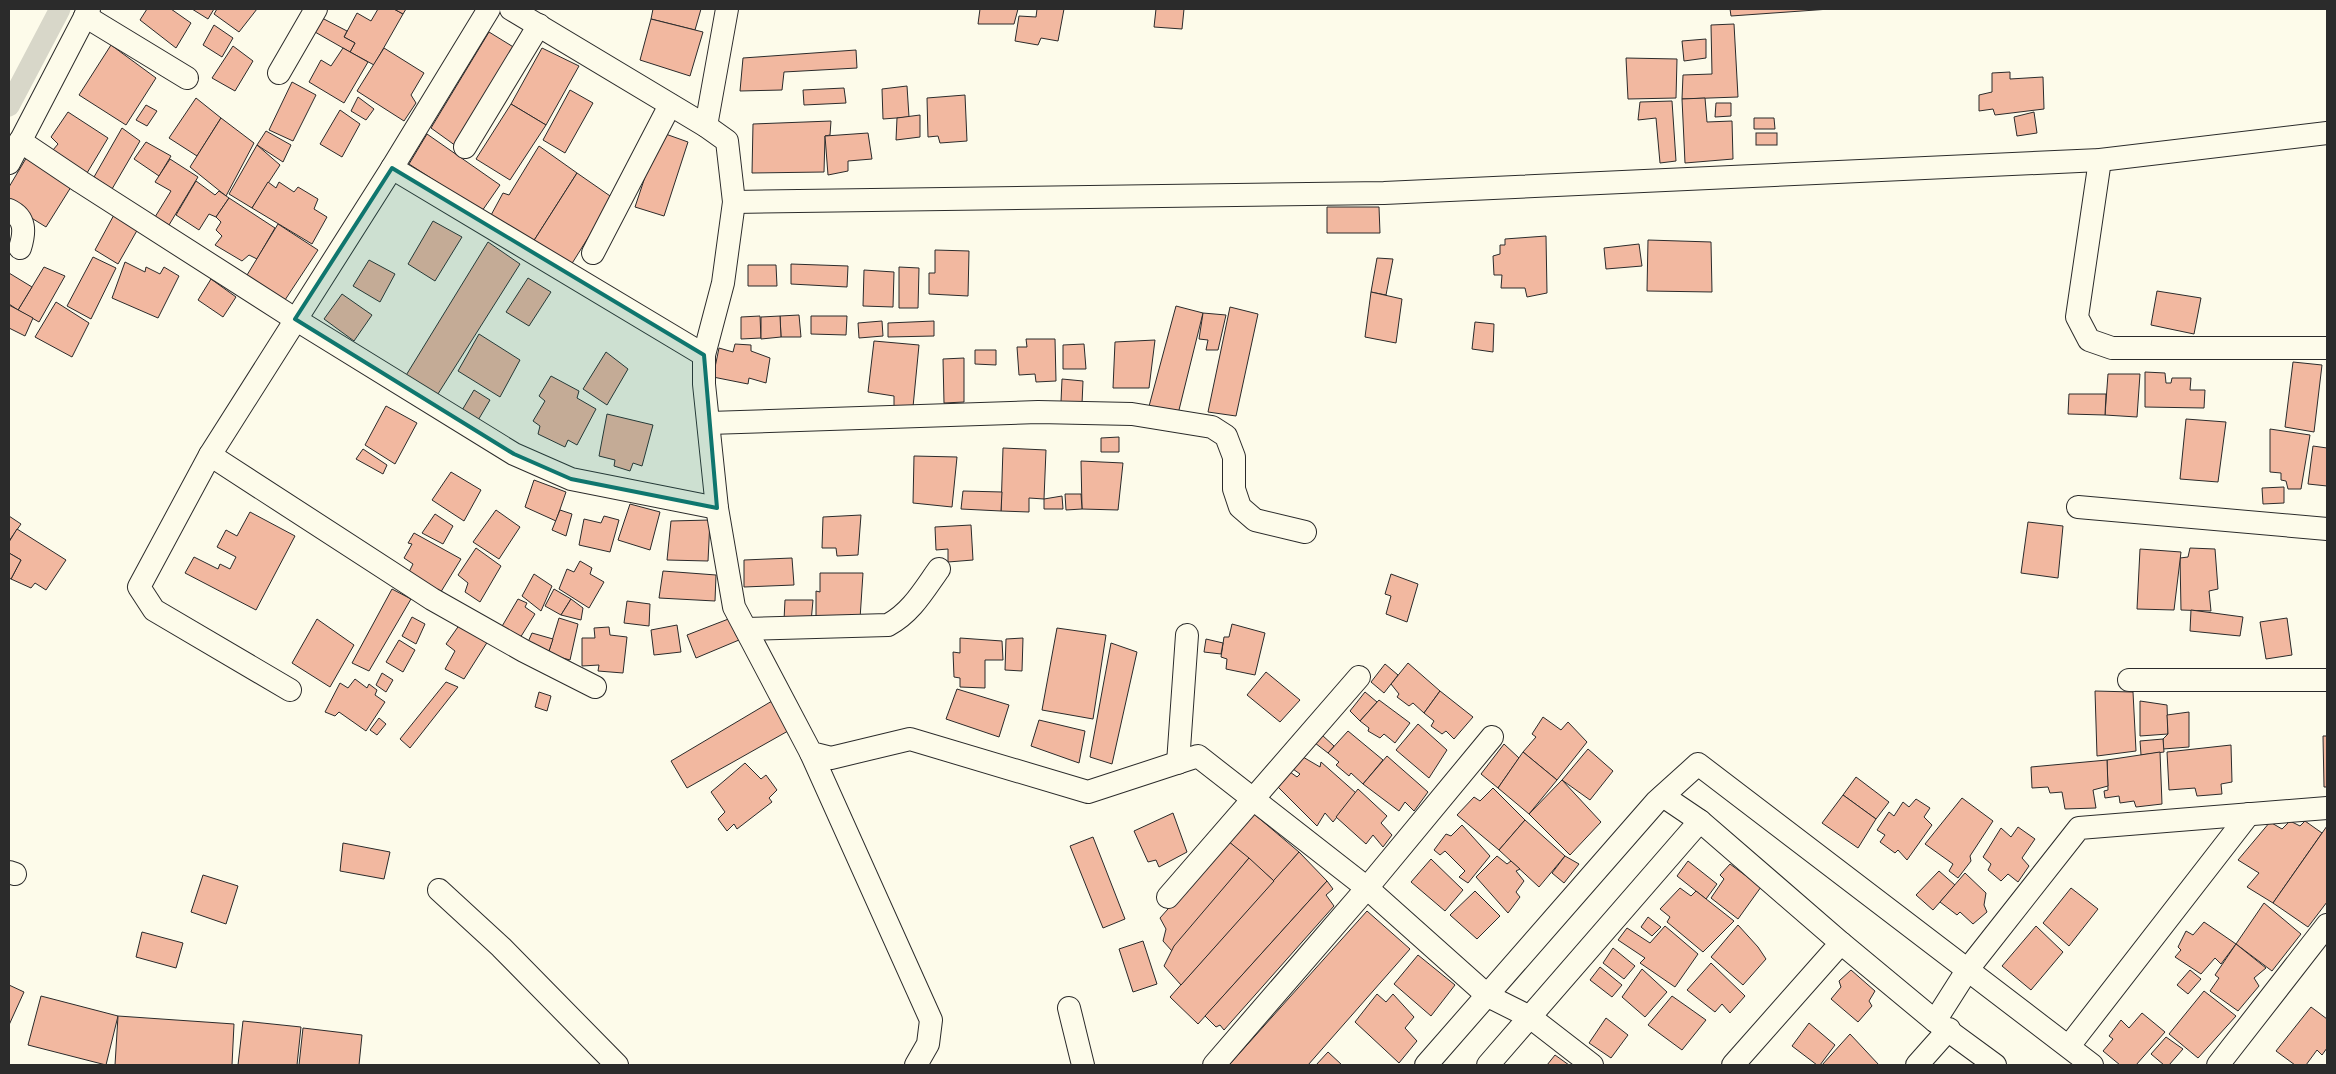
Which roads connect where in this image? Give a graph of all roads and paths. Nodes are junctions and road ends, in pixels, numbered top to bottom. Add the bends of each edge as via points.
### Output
1 (316, 9) edge
2 (489, 9) edge
3 (511, 9) edge
4 (727, 9) edge
5 (87, 12) edge
6 (539, 26) junction
7 (279, 73) dead end
8 (187, 78) dead end
9 (670, 105) junction
10 (706, 126) junction
11 (2327, 133) edge
12 (20, 141) junction
13 (465, 147) dead end
14 (2100, 160) junction
15 (9, 163) edge
16 (392, 168) junction
17 (734, 202) junction
18 (9, 210) edge
19 (20, 248) dead end
20 (593, 253) dead end
21 (295, 319) junction
22 (2327, 348) edge
23 (704, 355) junction
24 (709, 423) junction
25 (210, 455) junction
26 (2078, 507) dead end
27 (717, 508) junction
28 (2327, 529) edge
29 (1305, 532) dead end
30 (939, 569) dead end
31 (746, 629) junction
32 (1187, 635) dead end
33 (1359, 677) dead end
34 (2128, 680) dead end
35 (2327, 680) edge
36 (595, 687) dead end
37 (290, 690) dead end
38 (1492, 737) dead end
39 (811, 753) junction
40 (1178, 763) junction
41 (1663, 796) junction
42 (1253, 798) junction
43 (2327, 808) edge
44 (2249, 814) junction
45 (1700, 821) junction
46 (1367, 888) junction
47 (438, 890) dead end
48 (1168, 897) dead end
49 (2327, 925) edge
50 (1842, 943) junction
51 (1968, 969) junction
52 (1488, 996) junction
53 (1069, 1008) dead end
54 (1530, 1017) junction
55 (1942, 1025) junction
56 (2069, 1046) junction
57 (617, 1065) edge
58 (916, 1065) edge
59 (1083, 1065) edge
60 (1214, 1065) edge
61 (1426, 1065) edge
62 (1488, 1065) edge
63 (1592, 1065) edge
64 (1733, 1065) edge
65 (1917, 1065) edge
66 (1995, 1065) edge
67 (2092, 1065) edge
68 (2218, 1065) edge

1 - 7 street
2 - 16 street
3 - 6 street
4 - 10 street
5 - 8 street
5 - 12 street
6 - 9 street
6 - 13 street
9 - 10 street
9 - 20 street
10 - 17 street via 727,141
11 - 14 street
12 - 15 street
12 - 21 street
14 - 17 street via 1384,193
14 - 22 street via 2077,318 2090,340 2112,348
16 - 21 street
16 - 23 street
17 - 23 street via 723,283
18 - 19 street via 24,223 25,234
21 - 25 street
21 - 27 street via 514,454 572,479
23 - 24 street
24 - 27 street
24 - 29 street via 1038,412 1132,414 1212,427 1226,436 1234,457 1234,489 1240,507 1255,520
25 - 36 street via 432,599
25 - 37 street via 139,587 154,610
26 - 28 street
27 - 31 street via 734,607
30 - 31 street via 908,611 888,625
31 - 39 street
32 - 40 street
33 - 42 street
34 - 35 street
38 - 46 street
39 - 40 street via 831,758 910,739 1088,792
39 - 58 street via 931,1020 928,1044
40 - 42 street via 1198,756
41 - 45 street
41 - 51 street via 1698,764
41 - 52 street
42 - 46 street
42 - 48 street
43 - 44 street
44 - 51 street via 2079,828
44 - 56 street
45 - 50 street
45 - 54 street
46 - 52 street
46 - 60 street
47 - 57 street via 501,947
49 - 68 street
50 - 55 street
50 - 64 street
51 - 55 street
51 - 56 street
52 - 54 street
52 - 61 street
53 - 59 street
54 - 62 street
54 - 63 street
55 - 65 street
55 - 66 street
56 - 67 street

